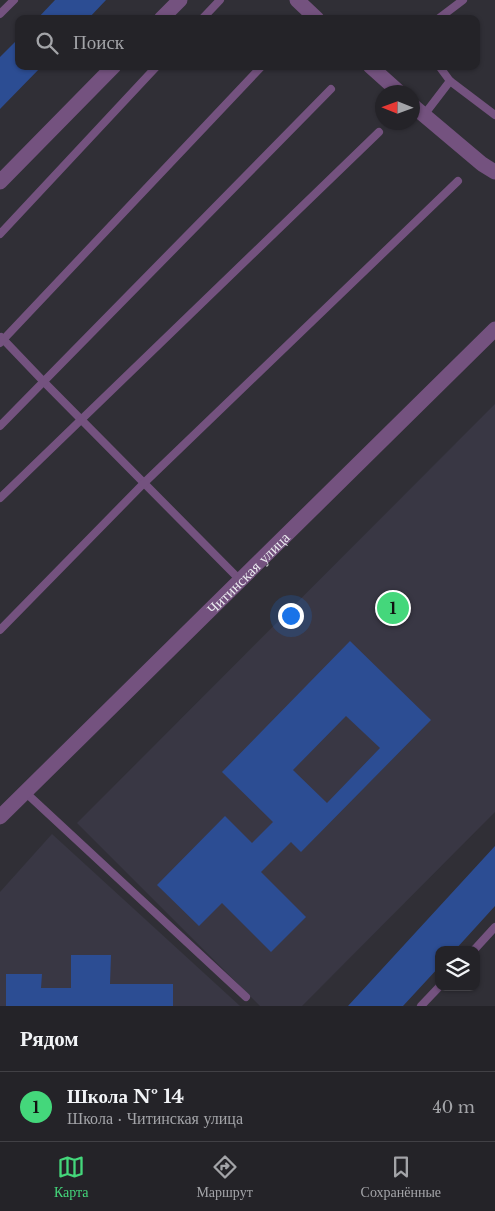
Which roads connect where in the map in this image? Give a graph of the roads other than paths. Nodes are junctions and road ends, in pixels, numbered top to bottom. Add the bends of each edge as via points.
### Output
1 (14, 0) edge
2 (180, 0) edge
3 (220, 0) edge
4 (297, 0) edge
5 (463, 0) edge
6 (0, 14) edge
7 (165, 15) edge
8 (206, 15) edge
9 (314, 15) edge
10 (443, 15) edge
11 (110, 70) edge
12 (153, 70) edge
13 (258, 70) edge
14 (374, 70) edge
15 (442, 70) edge
16 (450, 81) junction
17 (391, 85) edge
18 (331, 89) dead end
19 (420, 108) edge
20 (420, 112) edge
21 (495, 115) edge
22 (379, 132) dead end
23 (495, 172) edge
24 (458, 181) dead end
25 (0, 182) edge
26 (0, 234) edge
27 (495, 329) edge
28 (1, 339) edge
29 (44, 382) junction
30 (80, 419) junction
31 (0, 426) edge
32 (144, 483) junction
33 (0, 498) edge
34 (240, 580) junction
35 (0, 630) edge
36 (26, 792) junction
37 (0, 818) edge
38 (495, 928) edge
39 (478, 946) edge
40 (435, 991) edge
41 (246, 997) dead end
42 (420, 1006) edge

1 - 6 lane
2 - 7 street
3 - 8 lane
4 - 9 street
5 - 10 lane
11 - 25 street
12 - 26 lane
13 - 28 lane
14 - 17 street
15 - 16 lane
16 - 19 lane
16 - 21 lane
18 - 29 lane
20 - 23 street
22 - 30 lane
24 - 32 lane
27 - 34 street, Читинская улица
28 - 29 lane
29 - 30 lane
29 - 31 lane
30 - 32 lane
30 - 33 lane
32 - 34 lane
32 - 35 lane
34 - 36 street, Читинская улица
36 - 37 street, Читинская улица
36 - 41 lane
38 - 39 lane
40 - 42 lane

